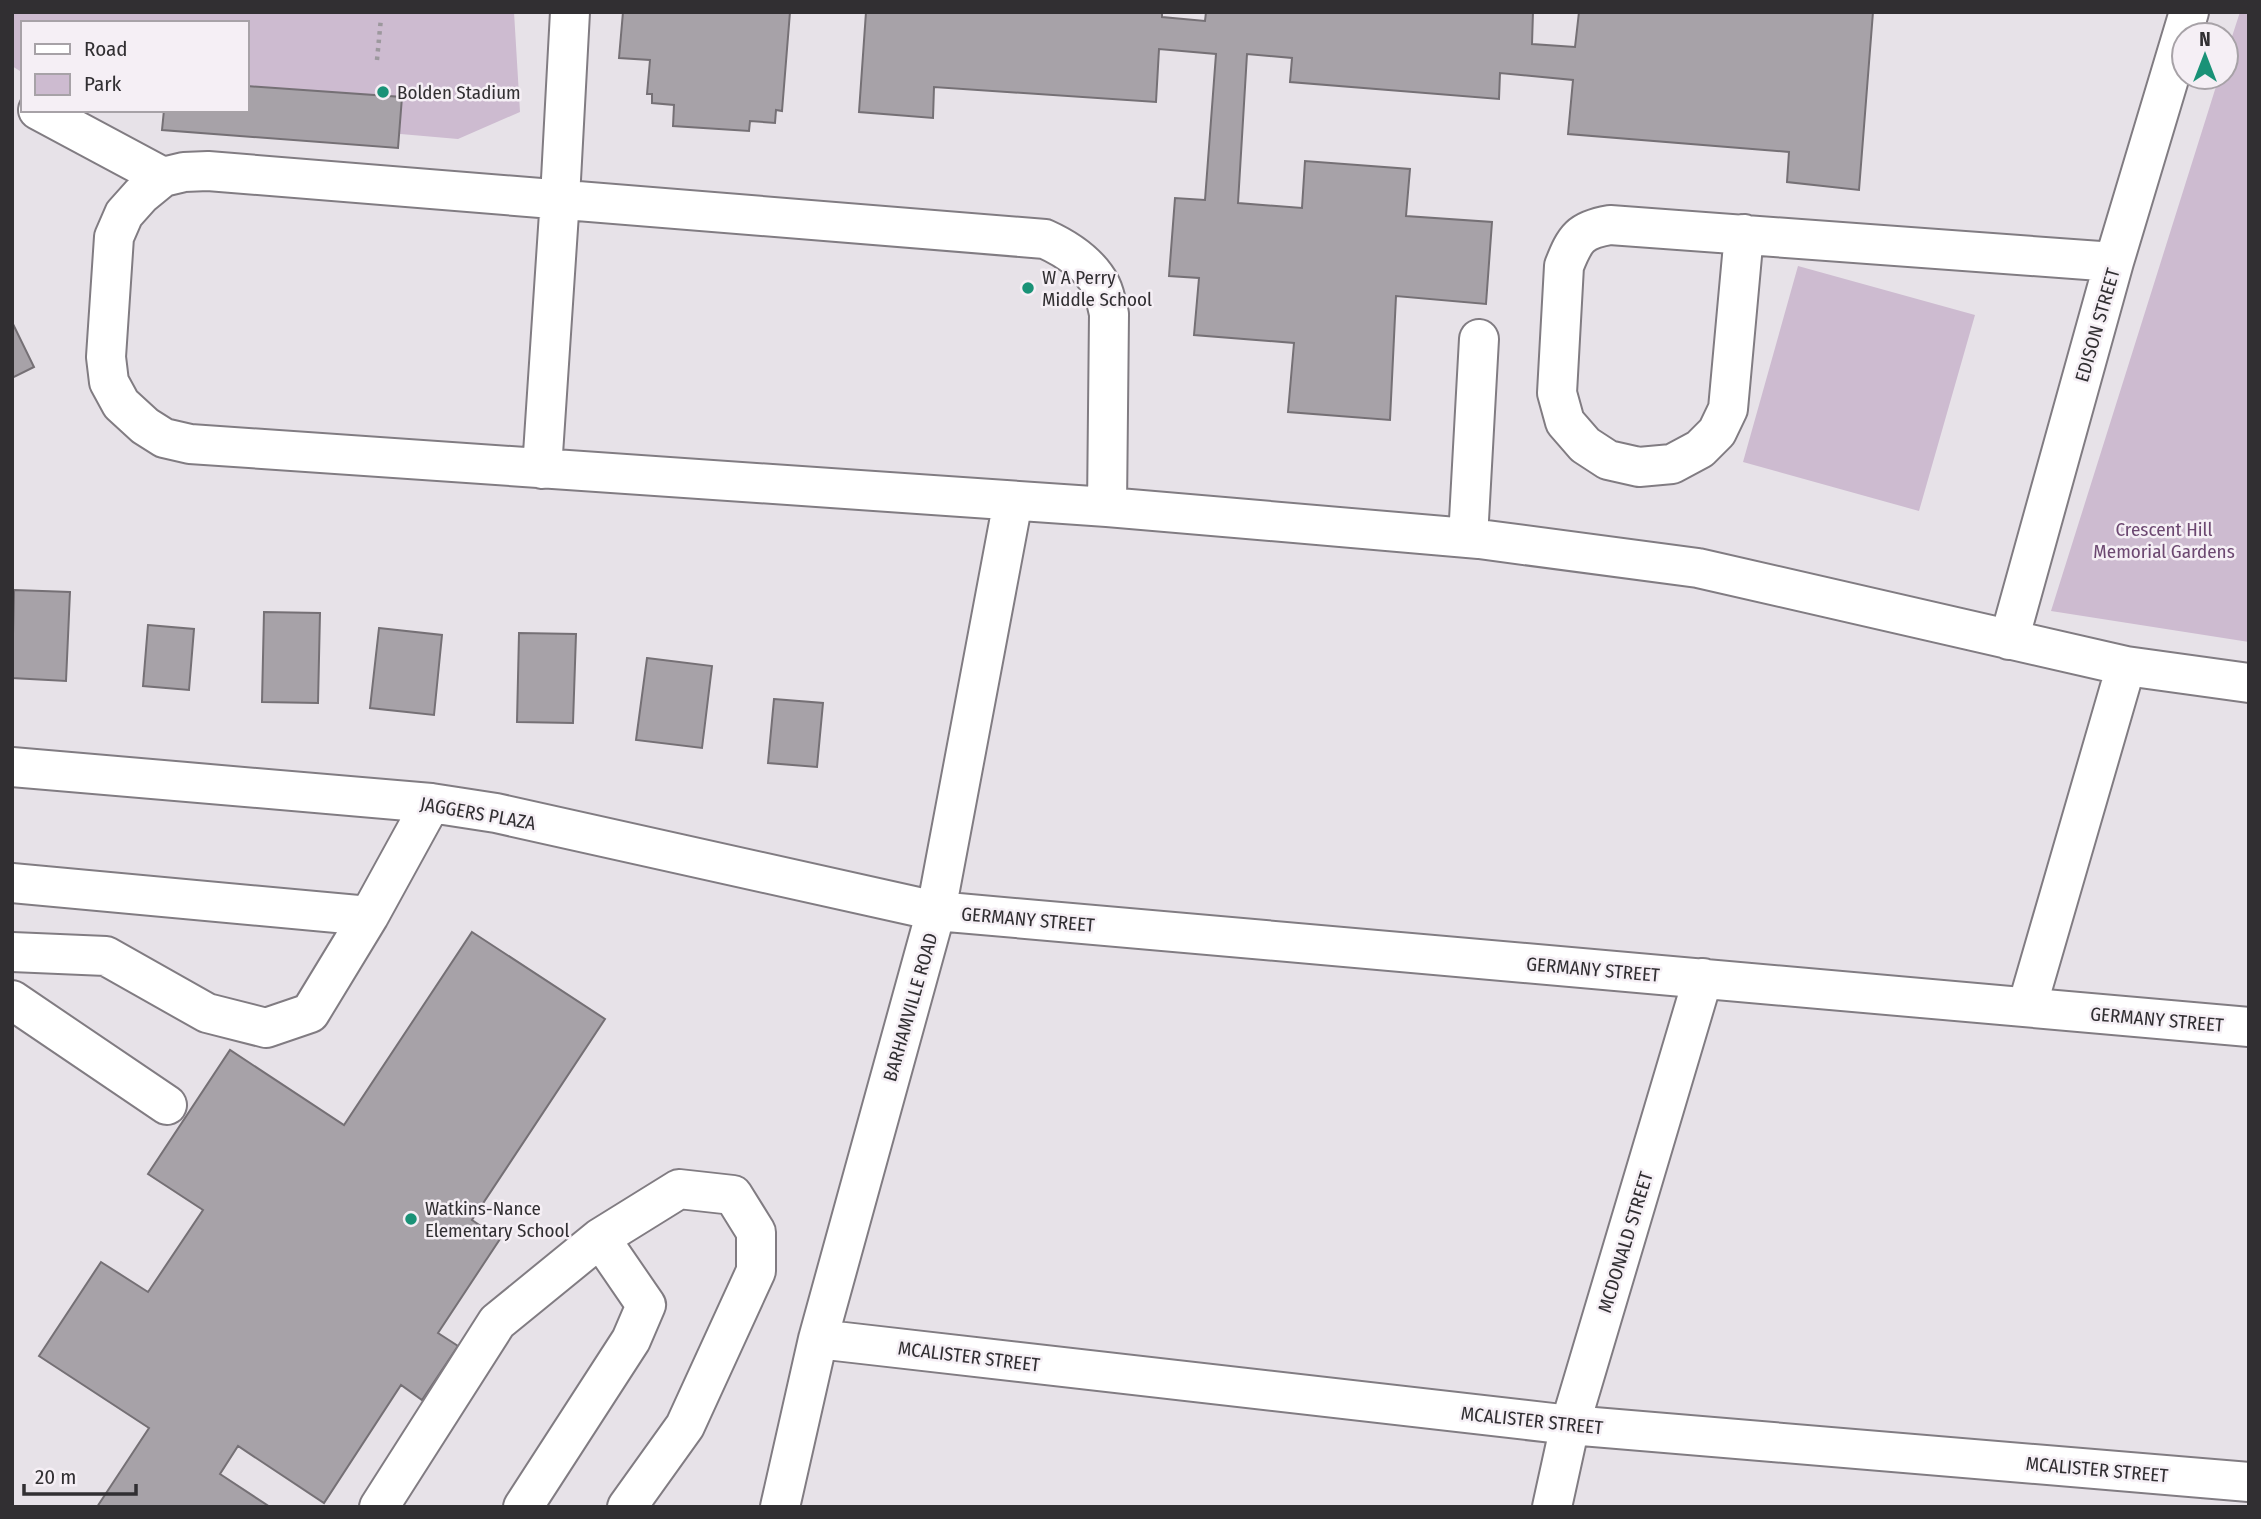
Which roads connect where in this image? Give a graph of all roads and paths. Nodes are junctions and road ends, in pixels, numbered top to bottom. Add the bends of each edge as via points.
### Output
1 (570, 12) edge
2 (2189, 12) edge
3 (381, 18) dead end
4 (377, 60) dead end
5 (42, 112) edge
6 (163, 177) junction
7 (561, 198) junction
8 (1744, 234) junction
9 (2114, 262) junction
10 (1479, 339) dead end
11 (542, 469) junction
12 (1013, 501) junction
13 (1107, 507) junction
14 (1468, 538) junction
15 (2009, 640) junction
16 (2126, 666) junction
17 (2249, 683) edge
18 (12, 768) edge
19 (430, 803) junction
20 (12, 883) edge
21 (936, 911) junction
22 (369, 916) junction
23 (12, 951) edge
24 (1703, 978) junction
25 (12, 1000) edge
26 (2027, 1007) junction
27 (2249, 1027) edge
28 (167, 1105) dead end
29 (600, 1238) junction
30 (818, 1339) junction
31 (1570, 1426) junction
32 (2249, 1482) edge
33 (379, 1507) edge
34 (523, 1507) edge
35 (627, 1507) edge
36 (780, 1507) edge
37 (1552, 1507) edge

1 - 7 street
2 - 9 street, EDISON STREET
3 - 4 path
5 - 6 street
6 - 7 street via 208,171
6 - 11 street via 124,215 114,237 106,357 109,382 121,404 145,426 164,438 190,444
7 - 11 street
7 - 13 street via 1010,234 1045,239 1067,249 1102,287 1109,314
8 - 8 street via 1610,225 1590,228 1579,237 1564,266 1557,393 1565,422 1585,445 1608,460 1639,467 1672,464 1700,449 1717,432 1728,409
8 - 9 street
9 - 15 street, EDISON STREET
10 - 14 street
11 - 12 street
12 - 13 street
12 - 21 street, BARHAMVILLE ROAD
13 - 14 street
14 - 15 street via 1698,568
15 - 16 street
16 - 17 street
16 - 26 street
18 - 19 street, JAGGERS PLAZA
19 - 21 street, JAGGERS PLAZA via 496,813
19 - 22 street
20 - 22 street
21 - 24 street, GERMANY STREET
21 - 30 street, BARHAMVILLE ROAD
22 - 23 street via 310,1013 266,1028 207,1013 106,956
24 - 26 street, GERMANY STREET
24 - 31 street, MCDONALD STREET
25 - 28 street
26 - 27 street, GERMANY STREET
29 - 33 street via 497,1322
29 - 34 street via 646,1305 631,1340
29 - 35 street via 678,1189 733,1195 756,1232 756,1271 685,1426
30 - 31 street, MCALISTER STREET
30 - 36 street, BARHAMVILLE ROAD
31 - 32 street, MCALISTER STREET
31 - 37 street, MCDONALD STREET

